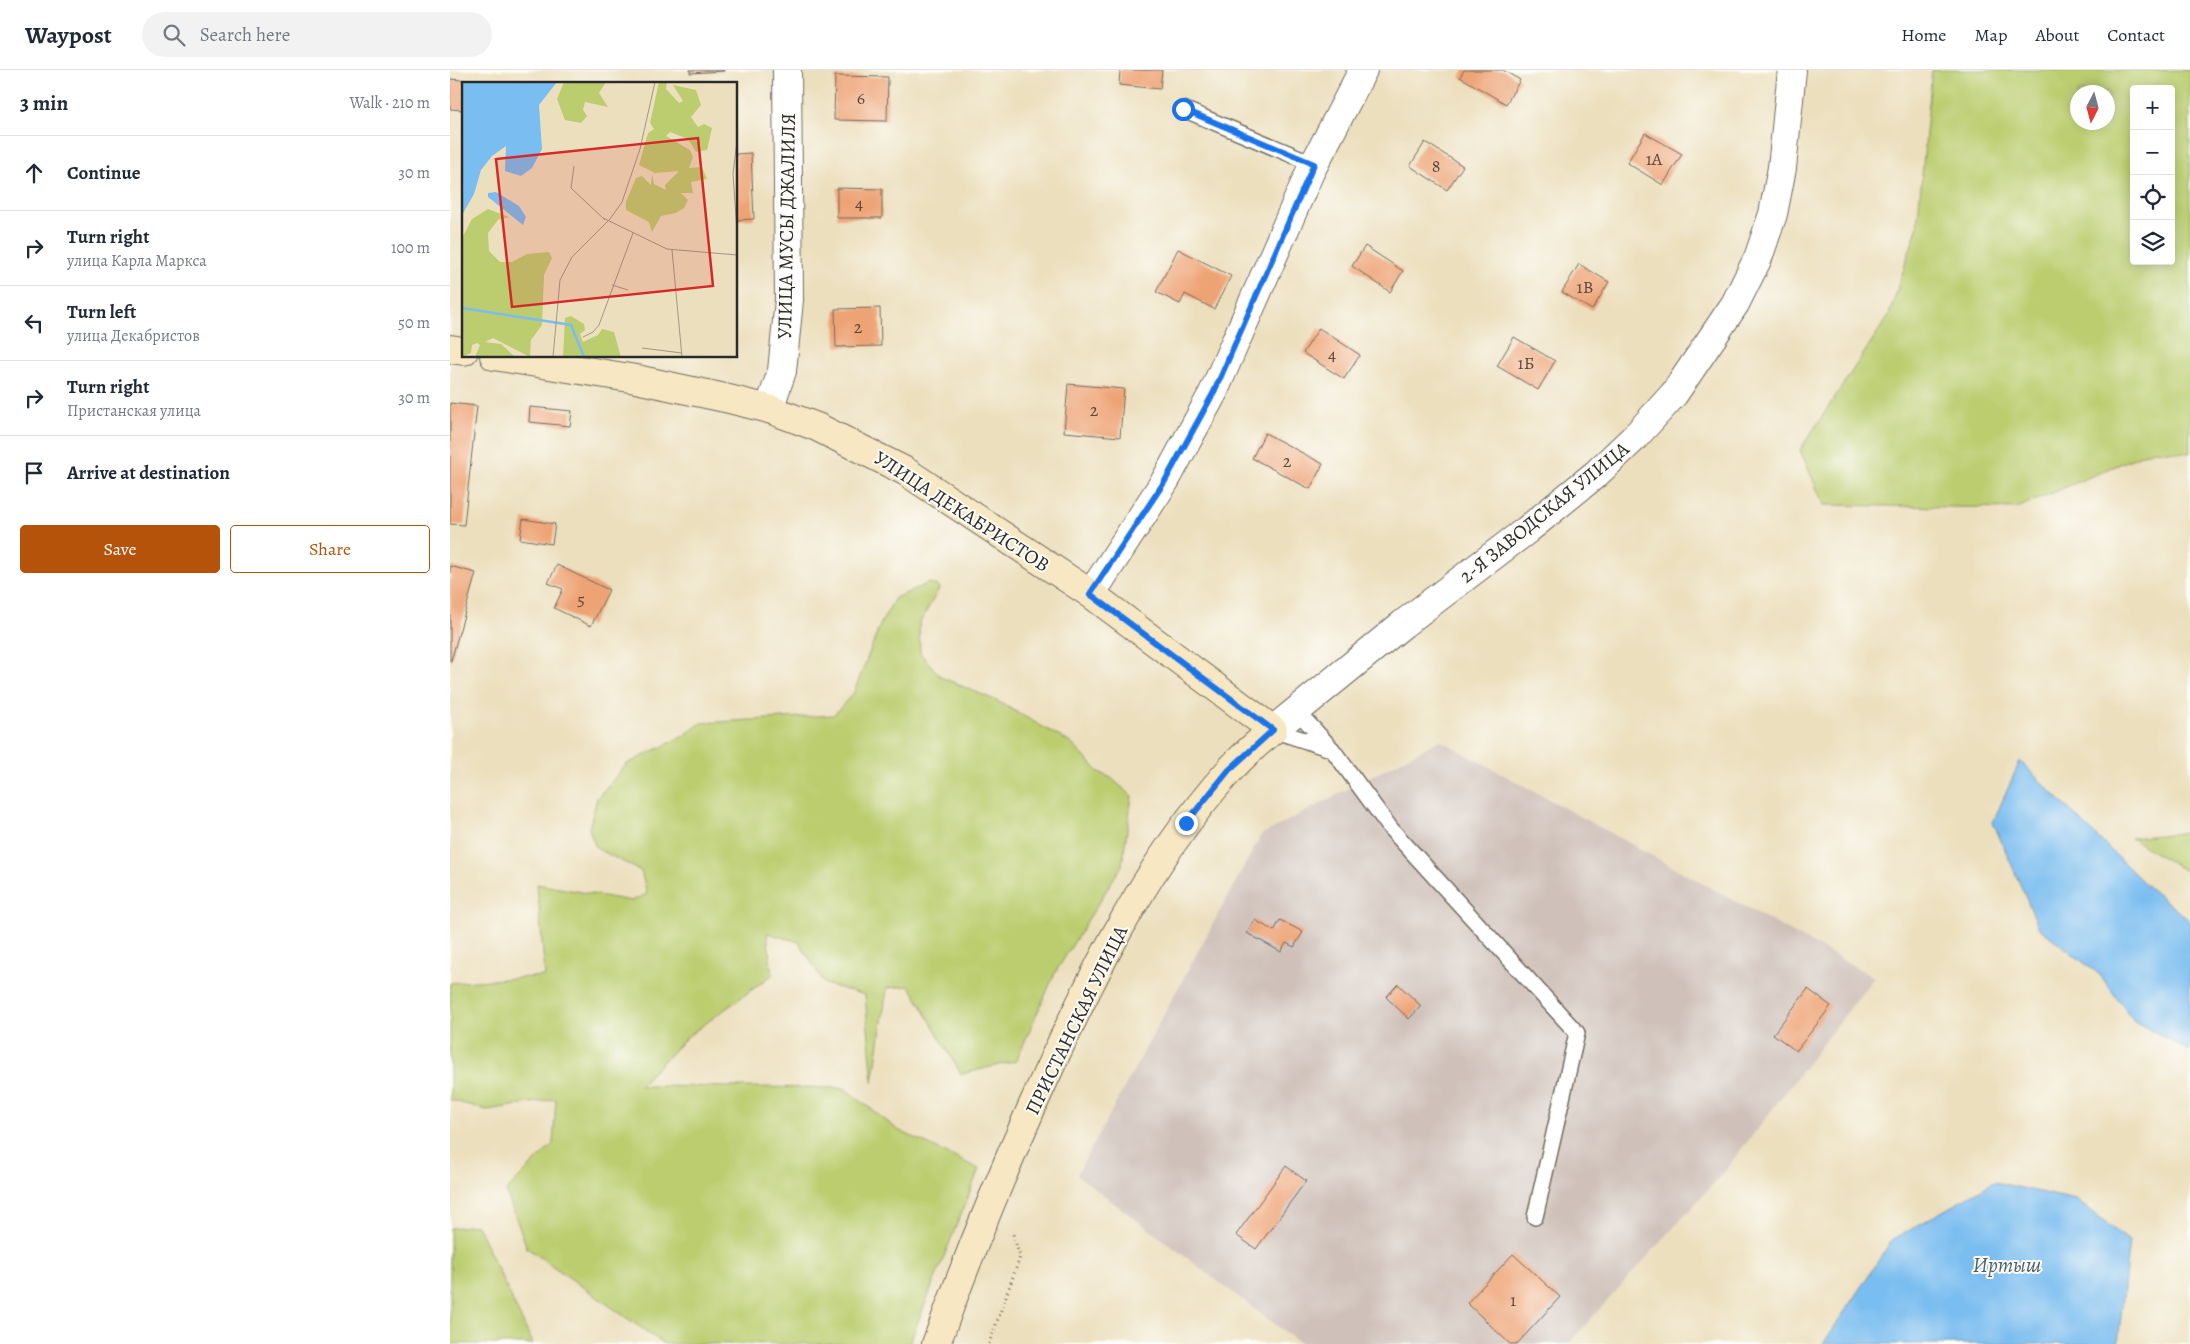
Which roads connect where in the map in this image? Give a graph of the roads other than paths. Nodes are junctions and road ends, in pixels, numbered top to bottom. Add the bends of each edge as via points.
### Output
1 (787, 70) edge
2 (1363, 70) edge
3 (1792, 70) edge
4 (1183, 109) dead end
5 (1314, 164) junction
6 (506, 358) edge
7 (769, 409) junction
8 (1090, 594) junction
9 (1296, 710) junction
10 (1273, 730) junction
11 (1332, 749) junction
12 (1536, 1216) dead end
13 (936, 1344) edge

1 - 7 street, УЛИЦА МУСЫ ДЖАЛИЛЯ via 789,300 782,371
2 - 5 street
3 - 9 street, 2-Я ЗАВОДСКАЯ УЛИЦА via 1782,168 1773,214 1758,258 1735,304 1674,394 1634,438 1589,479
4 - 5 lane
5 - 8 street via 1214,392 1165,481
6 - 7 street, УЛИЦА ДЕКАБРИСТОВ via 636,379
7 - 8 street, УЛИЦА ДЕКАБРИСТОВ via 817,426 905,471
8 - 10 street, УЛИЦА ДЕКАБРИСТОВ
9 - 10 street, 2-Я ЗАВОДСКАЯ УЛИЦА
9 - 11 lane
10 - 11 lane
10 - 13 street, ПРИСТАНСКАЯ УЛИЦА via 1229,770 1186,823 1112,943 1056,1054 998,1184
11 - 12 lane via 1391,829 1577,1033

